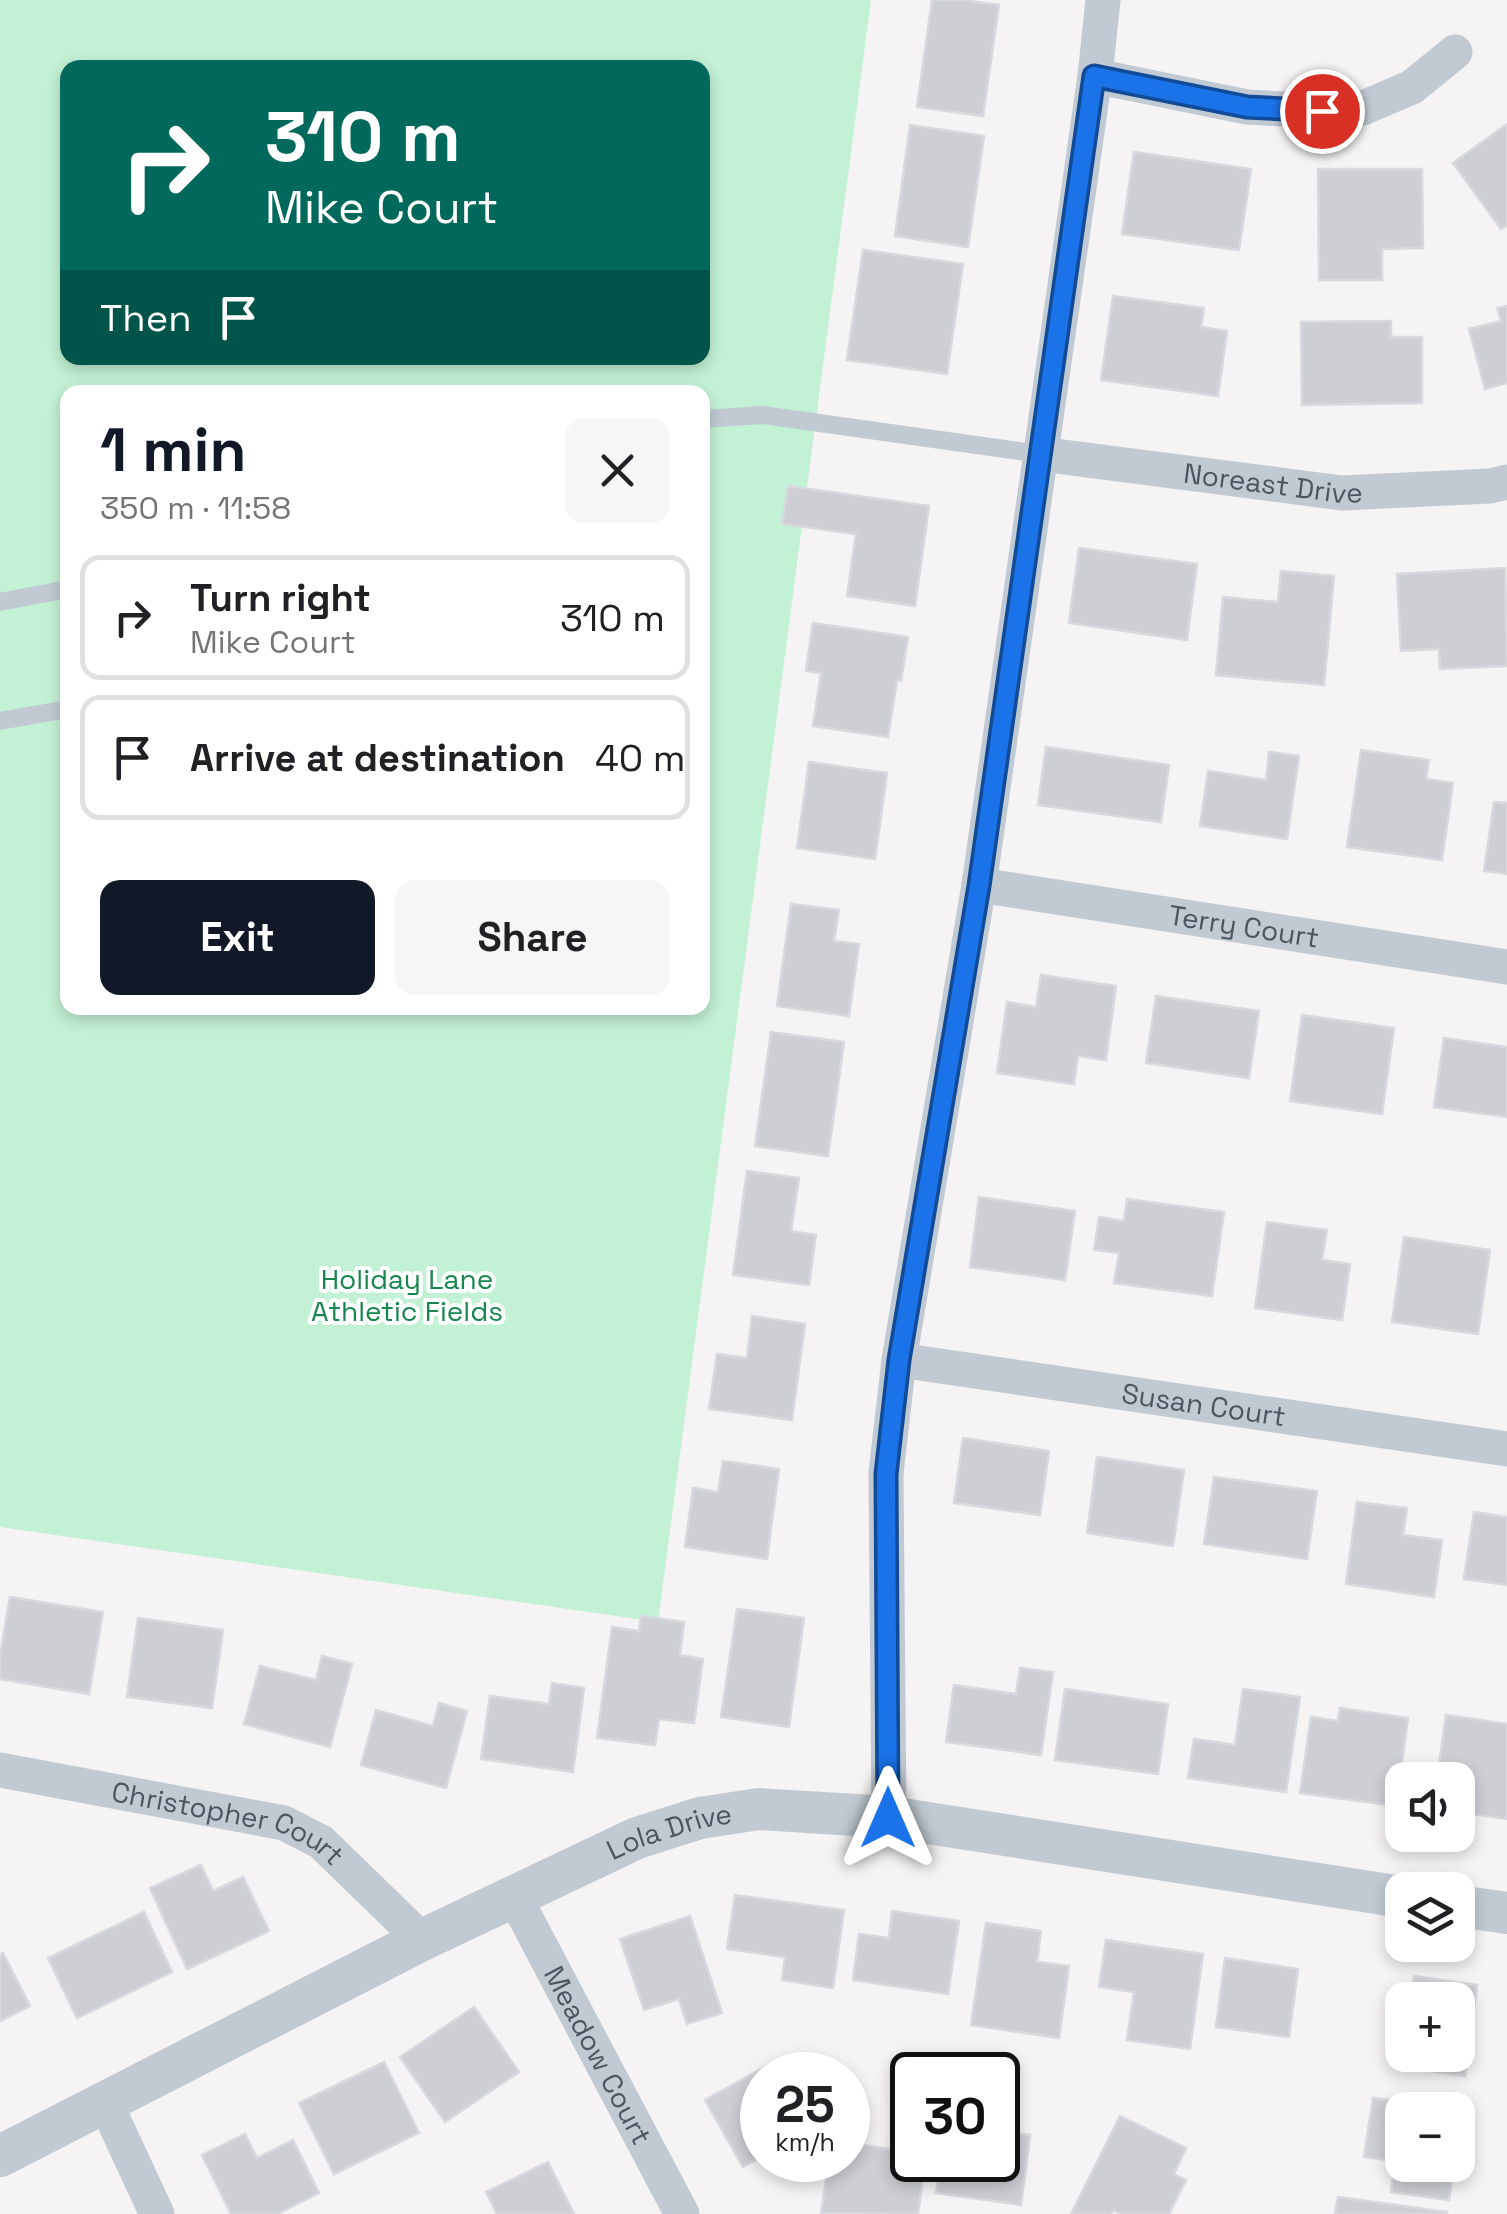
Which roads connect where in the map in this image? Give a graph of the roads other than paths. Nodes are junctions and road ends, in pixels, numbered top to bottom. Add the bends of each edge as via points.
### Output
1 (1103, 0) edge
2 (1455, 52) dead end
3 (1094, 76) junction
4 (710, 418) edge
5 (1040, 454) junction
6 (1507, 482) edge
7 (60, 591) edge
8 (0, 602) edge
9 (60, 710) edge
10 (0, 721) edge
11 (979, 886) junction
12 (1507, 967) edge
13 (899, 1360) junction
14 (1507, 1449) edge
15 (0, 1770) edge
16 (888, 1818) junction
17 (1385, 1894) edge
18 (514, 1896) junction
19 (1475, 1909) edge
20 (1507, 1914) edge
21 (422, 1940) junction
22 (105, 2102) junction
23 (0, 2156) edge
24 (157, 2214) edge
25 (682, 2214) edge

1 - 3 street
2 - 3 street via 1412,87 1363,108 1322,111 1247,107
3 - 5 street
4 - 5 lane via 762,415
5 - 6 street, Noreast Drive via 1342,493
5 - 11 street
7 - 8 lane
9 - 10 lane
11 - 12 street, Terry Court
11 - 13 street
13 - 14 street, Susan Court
13 - 16 street via 886,1474
15 - 21 street, Christopher Court via 284,1823 321,1842
16 - 17 street, Lola Drive
16 - 18 street, Lola Drive via 759,1810 700,1818 637,1838
18 - 21 street, Lola Drive
18 - 25 street, Meadow Court
19 - 20 street
21 - 22 street, Lola Drive
22 - 23 street, Lola Drive
22 - 24 street

